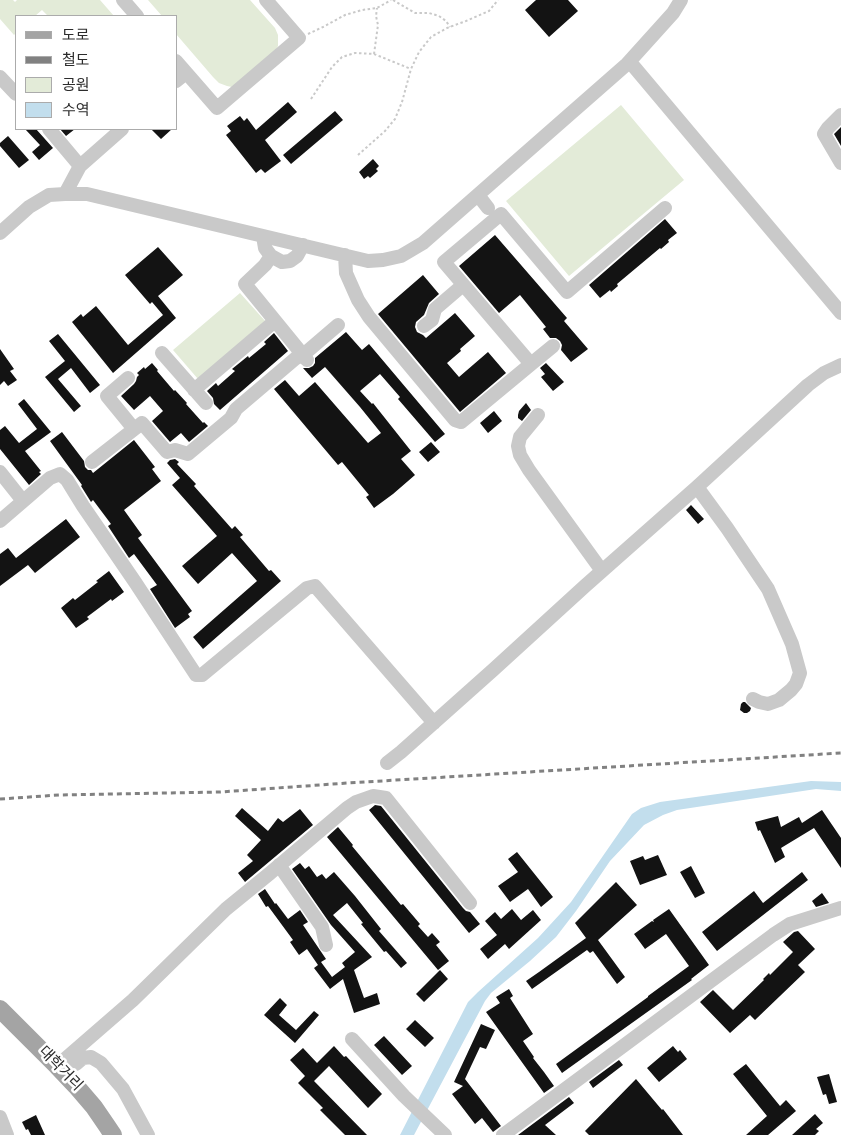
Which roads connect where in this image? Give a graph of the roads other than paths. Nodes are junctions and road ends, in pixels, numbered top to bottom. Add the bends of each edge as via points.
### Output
1 (124, 0) edge
2 (267, 0) edge
3 (681, 0) edge
4 (137, 15) edge
5 (630, 62) junction
6 (0, 77) edge
7 (181, 77) edge
8 (15, 93) edge
9 (841, 115) edge
10 (50, 130) edge
11 (121, 130) edge
12 (841, 163) edge
13 (80, 166) junction
14 (65, 194) junction
15 (478, 195) junction
16 (666, 208) dead end
17 (493, 213) junction
18 (0, 233) edge
19 (263, 236) junction
20 (303, 245) junction
21 (345, 255) junction
22 (271, 256) junction
23 (463, 286) junction
24 (841, 313) edge
25 (275, 321) junction
26 (338, 325) dead end
27 (424, 326) dead end
28 (553, 346) dead end
29 (162, 354) dead end
30 (305, 357) junction
31 (530, 364) junction
32 (841, 365) edge
33 (128, 378) dead end
34 (194, 390) junction
35 (206, 403) dead end
36 (538, 415) dead end
37 (134, 429) junction
38 (92, 462) dead end
39 (0, 472) edge
40 (697, 487) junction
41 (23, 501) junction
42 (0, 521) edge
43 (602, 570) junction
44 (753, 699) dead end
45 (434, 723) junction
46 (387, 763) dead end
47 (279, 866) junction
48 (470, 902) dead end
49 (841, 908) edge
50 (326, 945) dead end
51 (0, 1009) edge
52 (352, 1039) dead end
53 (63, 1061) junction
54 (0, 1117) edge
55 (7, 1135) edge
56 (113, 1135) edge
57 (148, 1135) edge
58 (445, 1135) edge
59 (503, 1135) edge

1 - 4 street
2 - 7 street via 299,38 217,108
3 - 5 street
5 - 15 street
5 - 24 street
6 - 8 street
9 - 12 street via 824,134
10 - 13 street
11 - 13 street
13 - 14 street
14 - 18 street via 49,195 29,207
14 - 19 street via 87,194
15 - 17 street
15 - 21 street via 423,243 401,256 368,260
16 - 17 street via 567,292 501,214
17 - 23 street via 444,262
19 - 20 street
19 - 22 street
20 - 21 street
20 - 22 street via 290,261 282,262
21 - 31 street via 346,273 369,317 455,420 461,422
22 - 25 street via 245,284
23 - 27 street via 436,309 432,320
23 - 31 street
25 - 30 street
25 - 34 street
26 - 30 street
28 - 31 street
29 - 34 street
30 - 37 street via 296,358 188,454 174,450 167,452 142,423
32 - 40 street via 808,385
33 - 37 street via 107,396
34 - 35 street
36 - 43 street via 520,437 520,455
37 - 38 street
39 - 41 street
40 - 43 street
40 - 44 street via 768,588 792,644 800,673 796,684 779,700 768,704
41 - 42 street
41 - 45 street via 50,478 60,474 67,480 196,675 202,676 307,588 315,586
43 - 45 street
45 - 46 street
47 - 48 street via 356,802 373,796 386,798
47 - 50 street via 322,927
47 - 53 street via 226,909 133,1000
49 - 59 street via 790,924 773,935
51 - 53 main road, 대학거리
52 - 58 street
53 - 56 main road, 대학거리
53 - 57 street via 76,1064 91,1057 101,1063 123,1089
54 - 55 street

